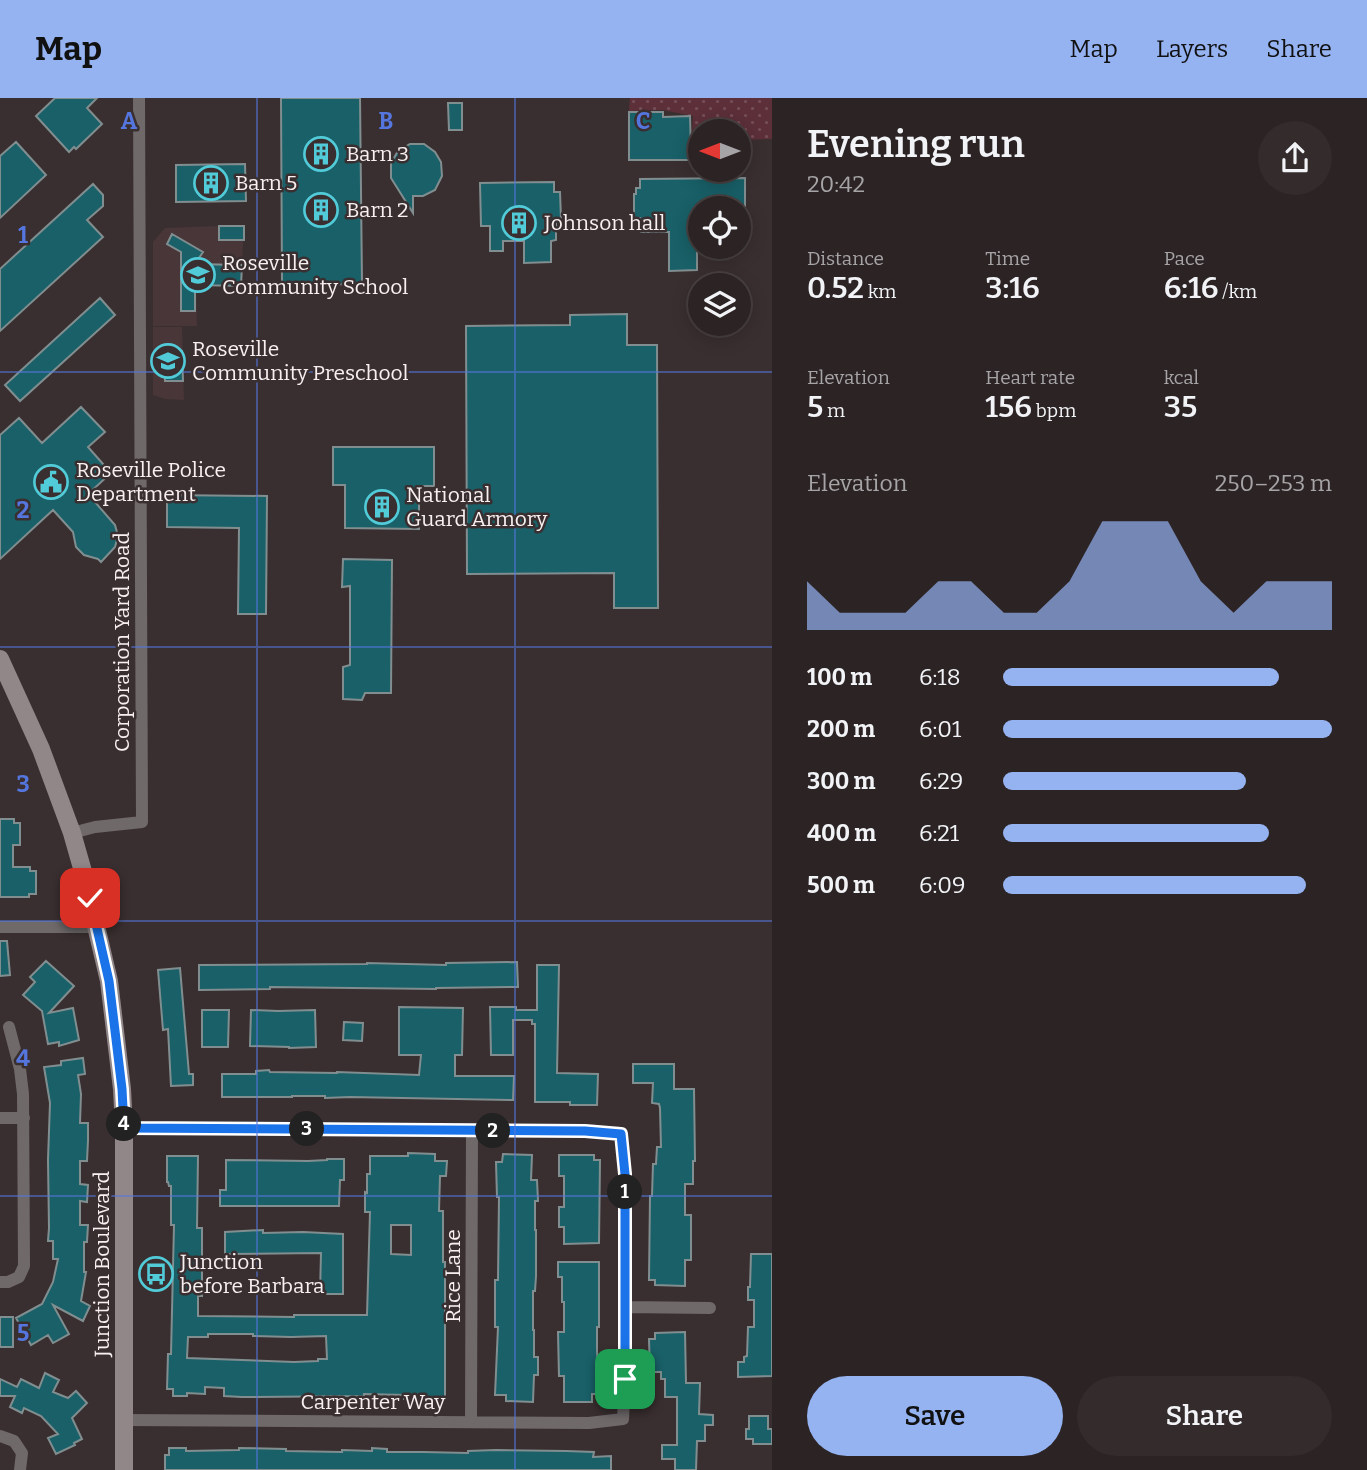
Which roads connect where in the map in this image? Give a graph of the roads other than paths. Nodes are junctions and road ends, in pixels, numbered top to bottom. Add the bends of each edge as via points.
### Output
1 (139, 98) edge
2 (0, 659) edge
3 (72, 833) junction
4 (0, 927) edge
5 (96, 927) junction
6 (9, 1027) dead end
7 (0, 1118) edge
8 (24, 1118) junction
9 (124, 1128) junction
10 (472, 1130) junction
11 (0, 1282) edge
12 (625, 1307) junction
13 (710, 1308) dead end
14 (124, 1420) junction
15 (471, 1422) junction
16 (0, 1436) edge
17 (20, 1470) edge
18 (124, 1470) edge

1 - 3 street, Corporation Yard Road via 142,822
2 - 3 main road, Junction Boulevard
3 - 5 main road, Junction Boulevard
4 - 5 street
5 - 9 main road, Junction Boulevard via 109,981
6 - 8 street via 20,1069
7 - 8 street
8 - 11 street via 24,1266 19,1277
9 - 10 street
9 - 14 main road, Junction Boulevard
10 - 12 street via 621,1134
10 - 15 street, Rice Lane
12 - 13 street
12 - 15 street, Carpenter Way via 622,1419
14 - 15 street, Carpenter Way
14 - 18 main road, Junction Boulevard
16 - 17 street via 14,1441 22,1453

